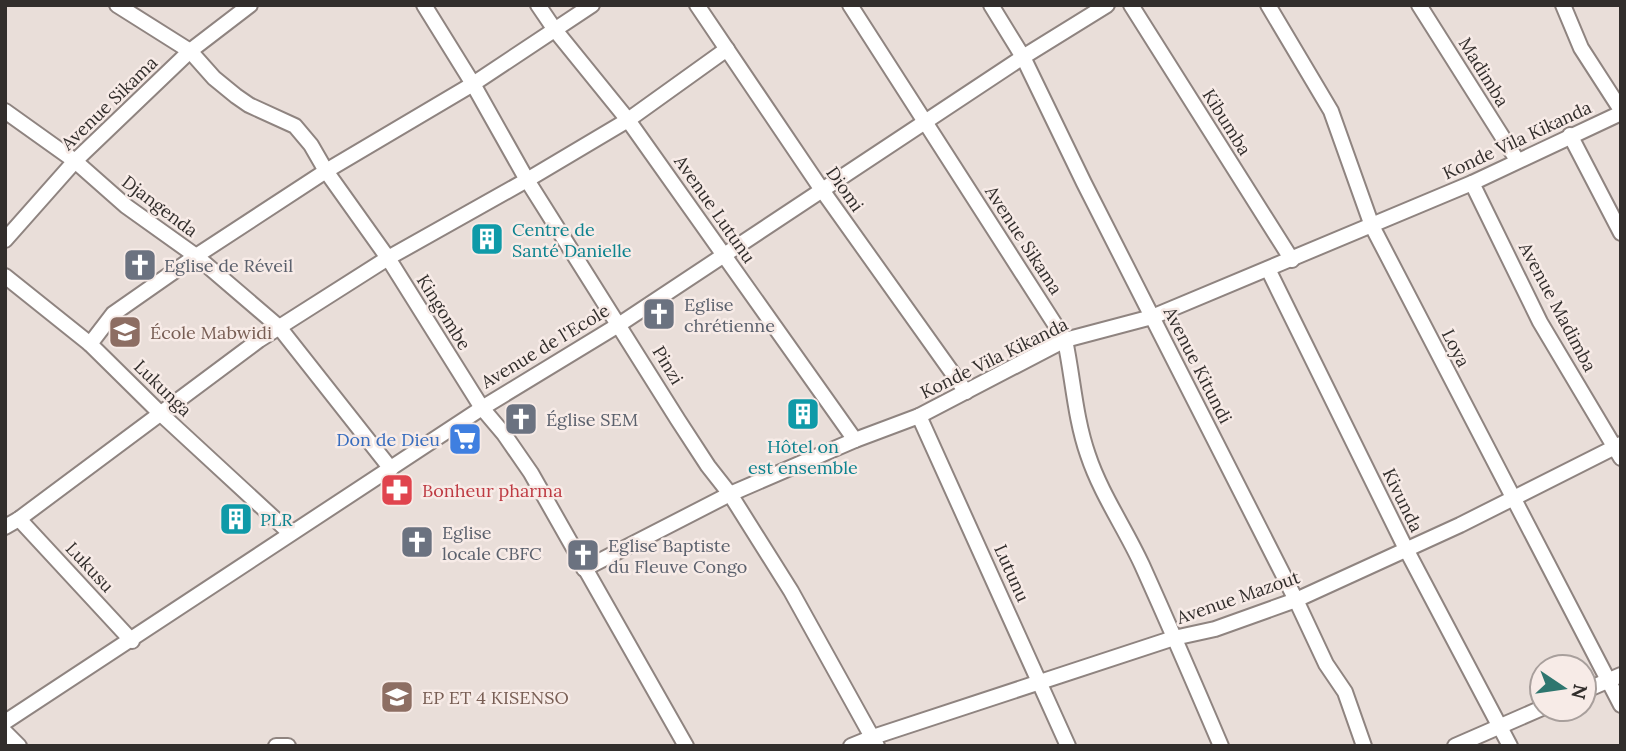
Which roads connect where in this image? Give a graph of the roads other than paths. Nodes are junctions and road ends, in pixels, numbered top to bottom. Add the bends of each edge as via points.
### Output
1 (117, 5) edge
2 (250, 5) edge
3 (424, 5) edge
4 (538, 5) edge
5 (592, 5) edge
6 (697, 5) edge
7 (850, 5) edge
8 (991, 5) edge
9 (1107, 5) edge
10 (1131, 5) edge
11 (1268, 5) edge
12 (1419, 5) edge
13 (1563, 5) edge
14 (555, 30) junction
15 (727, 48) junction
16 (190, 51) junction
17 (1023, 57) junction
18 (473, 83) junction
19 (5, 111) edge
20 (1621, 112) edge
21 (628, 120) junction
22 (925, 124) junction
23 (1570, 135) junction
24 (1517, 160) junction
25 (75, 161) junction
26 (326, 171) junction
27 (527, 180) junction
28 (1472, 183) junction
29 (822, 190) junction
30 (1372, 226) junction
31 (1621, 233) edge
32 (5, 240) edge
33 (196, 256) junction
34 (724, 256) junction
35 (388, 258) junction
36 (1292, 260) junction
37 (1268, 269) junction
38 (5, 276) edge
39 (1152, 317) junction
40 (620, 324) junction
41 (279, 327) junction
42 (1065, 340) junction
43 (90, 344) junction
44 (966, 392) junction
45 (482, 408) junction
46 (161, 414) junction
47 (919, 416) junction
48 (855, 440) junction
49 (1618, 450) edge
50 (391, 469) junction
51 (730, 494) junction
52 (1512, 499) junction
53 (19, 519) junction
54 (5, 527) edge
55 (290, 533) junction
56 (1406, 549) junction
57 (584, 569) junction
58 (1296, 600) junction
59 (1174, 638) junction
60 (132, 641) junction
61 (1614, 678) edge
62 (1040, 683) junction
63 (1621, 705) edge
64 (1528, 714) edge
65 (5, 722) edge
66 (1499, 726) junction
67 (5, 733) edge
68 (875, 741) edge
69 (17, 745) edge
70 (276, 746) edge
71 (288, 746) edge
72 (686, 746) edge
73 (852, 746) edge
74 (1069, 746) edge
75 (1221, 746) edge
76 (1364, 746) edge
77 (1455, 746) edge
78 (1510, 746) edge

1 - 16 street, Kingombe
2 - 16 street, Avenue Sikama
3 - 18 street, Pinzi
4 - 14 street, Avenue Lutunu
5 - 14 street
6 - 15 street, Diomi
7 - 22 street, Avenue Sikama
8 - 17 street, Avenue Kitundi
9 - 17 street, Avenue de l'Ecole
10 - 36 street, Kibumba
11 - 30 street, Loya via 1331,111
12 - 24 street, Madimba
13 - 20 street via 1581,48
14 - 18 street
14 - 21 street, Avenue Lutunu
15 - 21 street
15 - 29 street, Diomi
16 - 25 street, Avenue Sikama
16 - 26 street, Kingombe via 248,105 295,126
17 - 22 street, Avenue de l'Ecole
17 - 39 street, Avenue Kitundi
18 - 26 street
18 - 27 street, Pinzi
19 - 25 street, Djangenda
20 - 23 street, Konde Vila Kikanda
21 - 27 street
21 - 34 street, Avenue Lutunu
22 - 29 street, Avenue de l'Ecole
22 - 42 street, Avenue Sikama
23 - 24 street, Konde Vila Kikanda
23 - 31 street
24 - 28 street, Konde Vila Kikanda
25 - 32 street, Avenue Sikama
25 - 33 street, Djangenda via 126,206
26 - 33 street
26 - 35 street, Kingombe
27 - 35 street
27 - 40 street, Pinzi
28 - 30 street, Konde Vila Kikanda
28 - 49 street, Avenue Madimba via 1540,322
29 - 34 street, Avenue de l'Ecole
29 - 44 street, Diomi
30 - 36 street, Konde Vila Kikanda
30 - 52 street, Loya
33 - 41 street, Djangenda
33 - 43 street via 113,314
34 - 40 street, Avenue de l'Ecole
34 - 48 street, Avenue Lutunu
35 - 41 street
35 - 45 street, Kingombe
36 - 37 street, Konde Vila Kikanda
37 - 39 street, Konde Vila Kikanda
37 - 56 street, Kivunda
38 - 43 street, Lukunga
39 - 42 street, Konde Vila Kikanda
39 - 58 street, Avenue Kitundi
40 - 45 street, Avenue de l'Ecole
40 - 51 street, Pinzi
41 - 46 street
41 - 50 street, Djangenda
42 - 44 street, Konde Vila Kikanda
42 - 59 street, Avenue Sikama via 1078,422 1089,458
43 - 46 street, Lukunga
44 - 47 street, Konde Vila Kikanda
45 - 50 street, Avenue de l'Ecole
45 - 57 street, Kingombe via 531,473
46 - 53 street
46 - 55 street, Lukunga
47 - 48 street, Konde Vila Kikanda
47 - 62 street, Lutunu
48 - 51 street, Konde Vila Kikanda
49 - 52 street, Avenue Mazout
50 - 55 street, Avenue de l'Ecole
51 - 57 street, Konde Vila Kikanda
51 - 68 street, Pinzi
52 - 56 street, Avenue Mazout
52 - 61 street, Loya
53 - 54 street
53 - 60 street, Lukusu
55 - 60 street, Avenue de l'Ecole
56 - 58 street, Avenue Mazout
56 - 66 street, Kivunda
57 - 72 street, Kingombe
58 - 59 street, Avenue Mazout via 1215,629
58 - 76 street, Avenue Kitundi via 1326,664 1345,692
59 - 62 street, Avenue Mazout
59 - 75 street, Avenue Sikama
60 - 65 street, Avenue de l'Ecole
61 - 63 street, Loya
62 - 68 street, Avenue Mazout
62 - 74 street, Lutunu
64 - 66 street
66 - 77 street
66 - 78 street, Kivunda
67 - 69 street
68 - 73 street, Avenue Mazout
70 - 71 street

